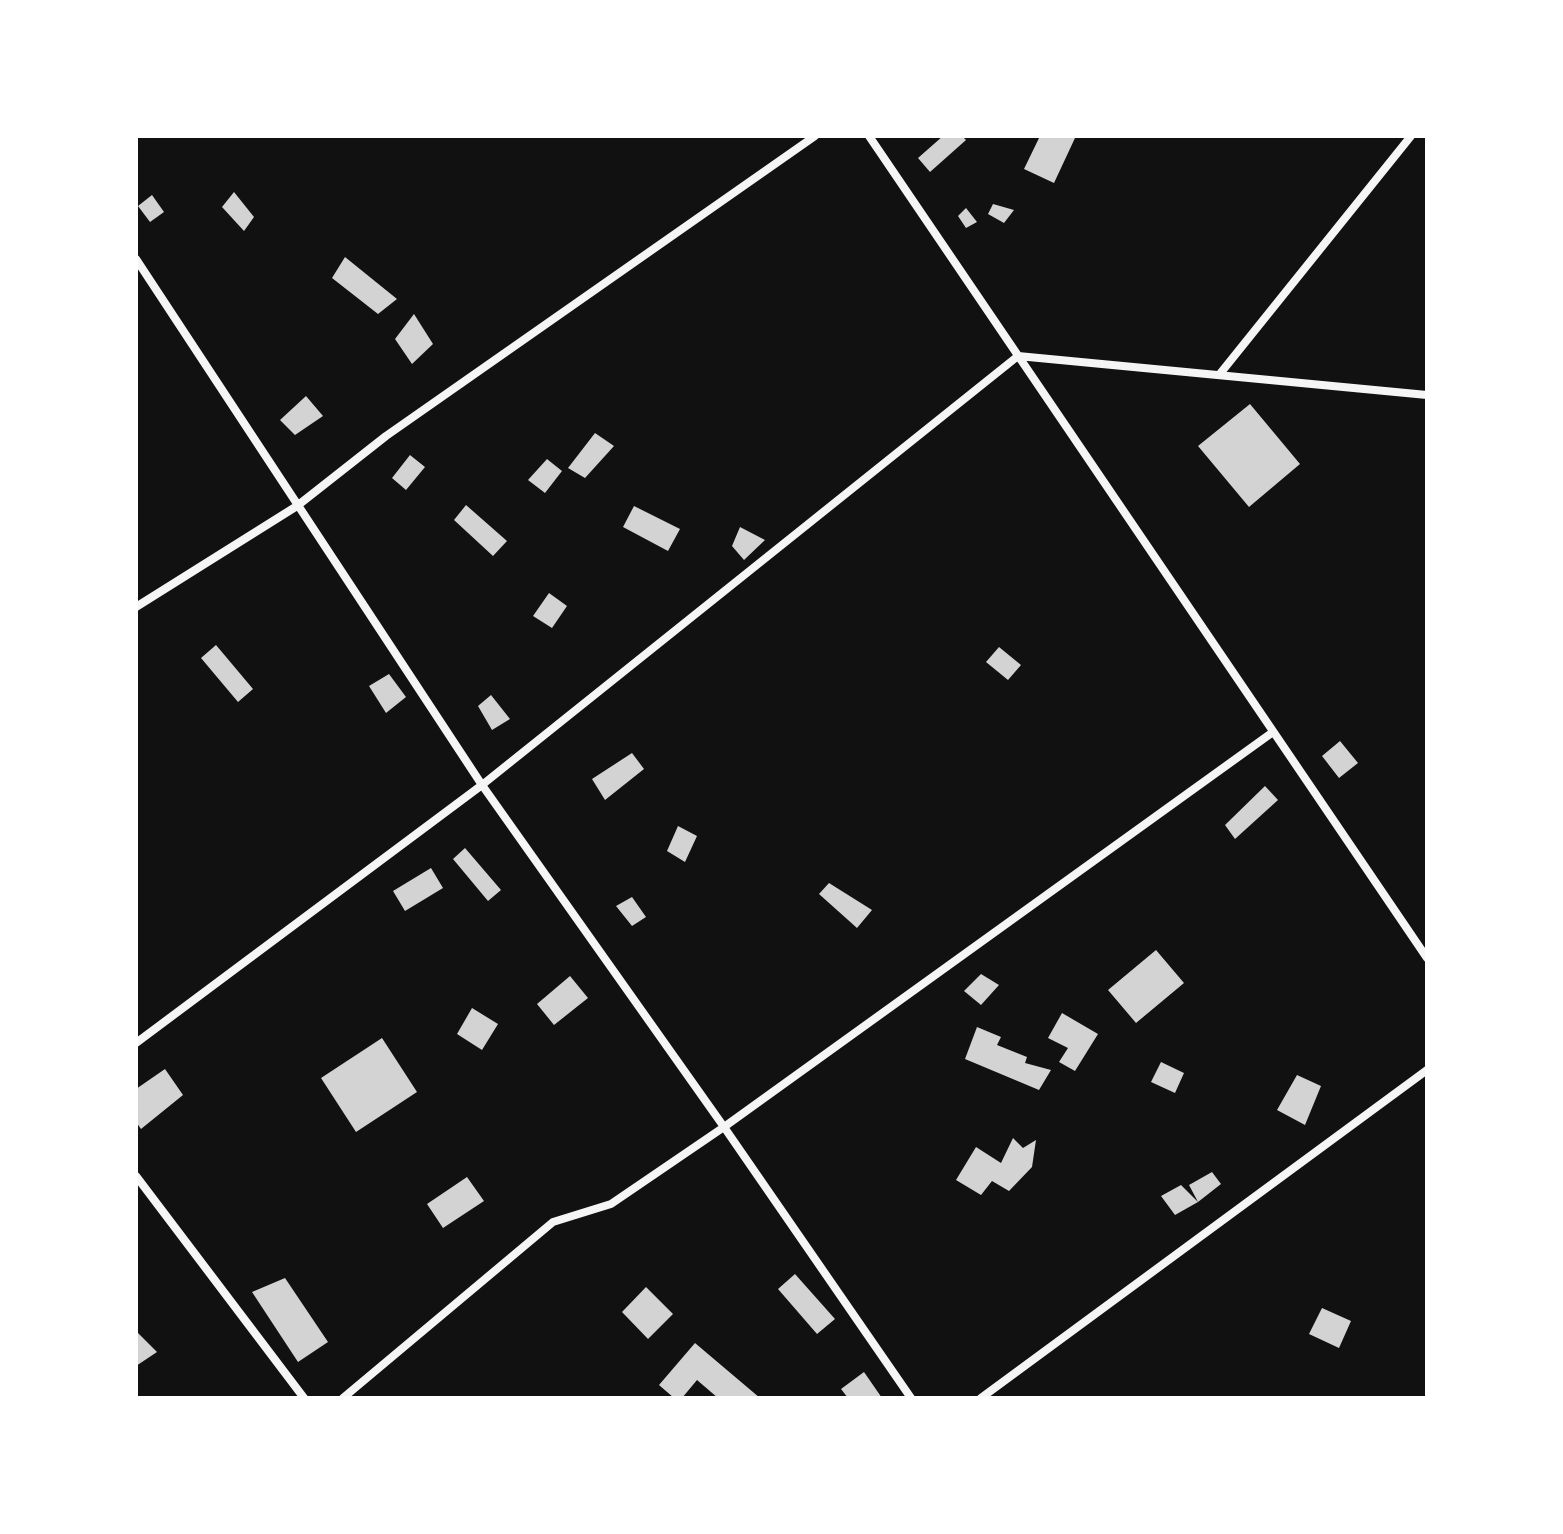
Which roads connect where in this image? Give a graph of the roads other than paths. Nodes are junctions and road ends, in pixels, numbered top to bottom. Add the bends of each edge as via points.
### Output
1 (815, 136) edge
2 (869, 136) edge
3 (1411, 136) edge
4 (136, 259) edge
5 (1018, 356) junction
6 (1219, 375) junction
7 (1427, 395) edge
8 (297, 506) junction
9 (136, 607) edge
10 (1273, 732) junction
11 (482, 785) junction
12 (1427, 958) edge
13 (136, 1043) edge
14 (1427, 1070) edge
15 (724, 1127) junction
16 (136, 1176) edge
17 (304, 1398) edge
18 (343, 1398) edge
19 (911, 1398) edge
20 (981, 1398) edge

1 - 8 street via 386,436
2 - 5 street
3 - 6 street
4 - 8 street
5 - 6 street
5 - 10 street
5 - 11 street
6 - 7 street
8 - 9 street
8 - 11 street
10 - 12 street
10 - 15 street
11 - 13 street
11 - 15 street
14 - 20 street
15 - 18 street via 611,1204 553,1222
15 - 19 street
16 - 17 street

